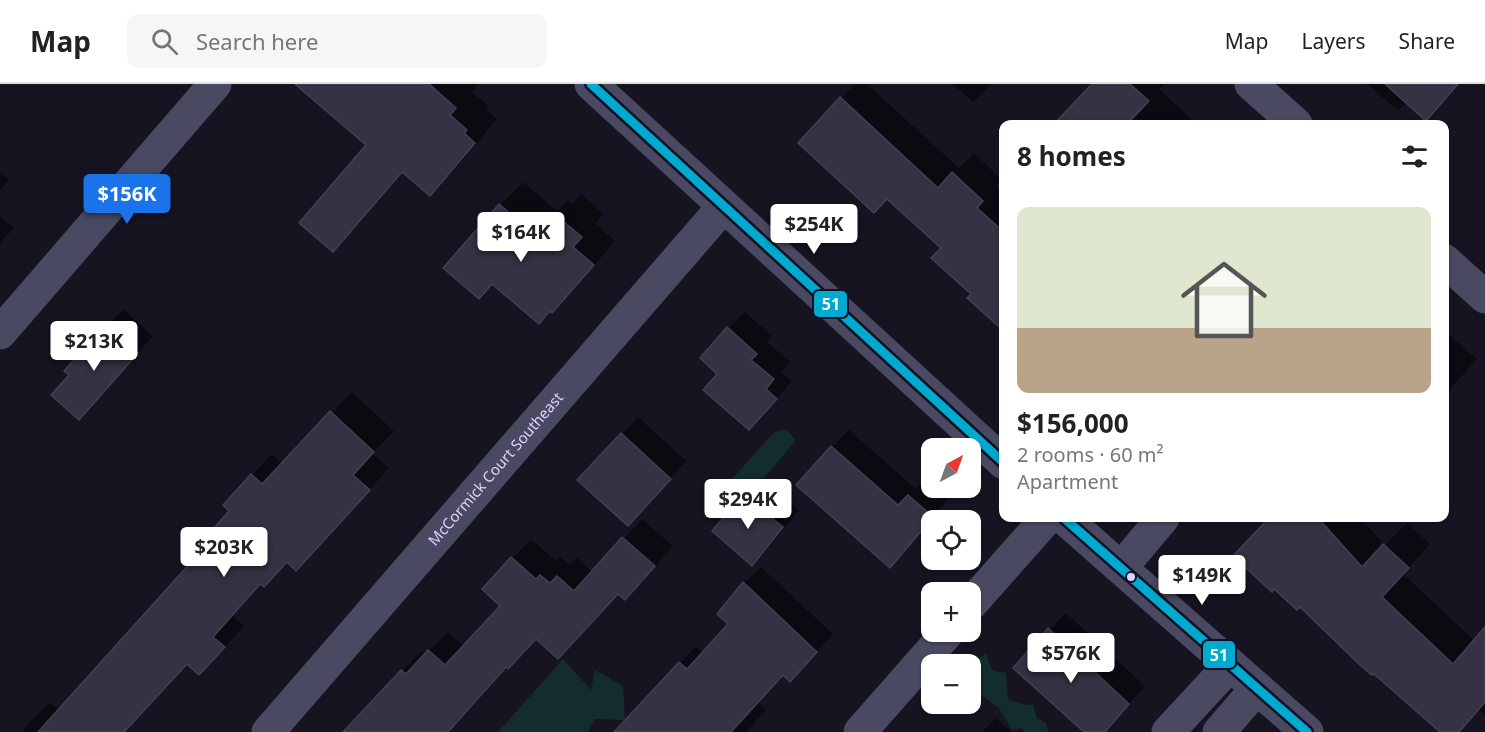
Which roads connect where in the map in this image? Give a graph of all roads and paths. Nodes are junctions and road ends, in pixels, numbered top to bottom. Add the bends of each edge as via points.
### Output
1 (214, 84) edge
2 (591, 84) edge
3 (1251, 84) edge
4 (1292, 120) edge
5 (723, 207) junction
6 (1449, 265) edge
7 (1485, 297) edge
8 (0, 333) edge
9 (999, 458) edge
10 (1043, 522) edge
11 (1069, 522) edge
12 (1160, 522) edge
13 (1121, 568) junction
14 (981, 593) edge
15 (939, 642) edge
16 (1230, 665) junction
17 (1257, 688) junction
18 (268, 732) edge
19 (860, 732) edge
20 (1168, 732) edge
21 (1219, 732) edge
22 (1307, 732) edge

1 - 8 street
2 - 5 street
3 - 4 street
5 - 9 street
5 - 18 street, McCormick Court Southeast
6 - 7 street
10 - 14 street
11 - 13 street
12 - 13 street
13 - 16 street
15 - 19 street
16 - 17 street
16 - 20 street
17 - 21 street
17 - 22 street

